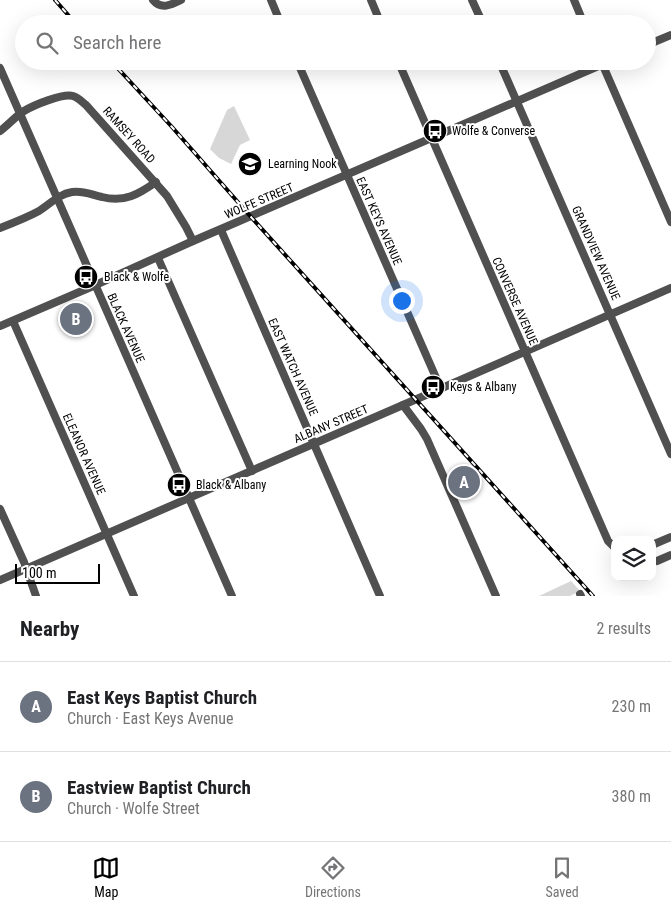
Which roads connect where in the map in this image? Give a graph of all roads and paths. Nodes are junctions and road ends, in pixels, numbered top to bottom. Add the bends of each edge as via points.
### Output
1 (153, 0) edge
2 (181, 0) edge
3 (270, 0) edge
4 (371, 0) edge
5 (472, 0) edge
6 (574, 0) edge
7 (277, 15) edge
8 (378, 15) edge
9 (479, 15) edge
10 (580, 15) edge
11 (671, 35) edge
12 (656, 41) edge
13 (0, 68) edge
14 (301, 70) edge
15 (402, 70) edge
16 (503, 70) edge
17 (587, 70) edge
18 (607, 70) edge
19 (517, 102) junction
20 (20, 114) junction
21 (0, 131) edge
22 (431, 139) junction
23 (347, 175) junction
24 (156, 182) junction
25 (57, 198) junction
26 (671, 222) edge
27 (0, 228) edge
28 (221, 230) junction
29 (193, 241) junction
30 (158, 258) junction
31 (95, 285) junction
32 (671, 288) edge
33 (611, 314) junction
34 (13, 320) junction
35 (0, 326) edge
36 (525, 352) junction
37 (441, 389) junction
38 (403, 405) junction
39 (314, 444) junction
40 (671, 454) edge
41 (252, 471) junction
42 (188, 499) junction
43 (0, 509) edge
44 (107, 534) junction
45 (671, 537) edge
46 (656, 543) edge
47 (611, 544) edge
48 (671, 555) edge
49 (657, 561) dead end
50 (26, 569) junction
51 (0, 580) edge
52 (36, 596) edge
53 (134, 596) edge
54 (232, 596) edge
55 (380, 596) edge
56 (496, 596) edge

1 - 2 street via 161,6
3 - 7 street
4 - 8 street
5 - 9 street
6 - 10 street
11 - 12 street
13 - 20 street, BLACK AVENUE
14 - 23 street, EAST KEYS AVENUE
15 - 22 street, CONVERSE AVENUE
16 - 19 street, GRANDVIEW AVENUE
17 - 19 street, WOLFE STREET
18 - 26 street
19 - 22 street, WOLFE STREET
19 - 33 street, GRANDVIEW AVENUE
20 - 21 street, RAMSEY ROAD
20 - 24 street, RAMSEY ROAD via 58,97 79,98
20 - 25 street, BLACK AVENUE
22 - 23 street, WOLFE STREET
22 - 36 street, CONVERSE AVENUE
23 - 28 street, WOLFE STREET
23 - 37 street, EAST KEYS AVENUE
24 - 25 street via 122,199 82,192
24 - 29 street, RAMSEY ROAD via 178,211
25 - 27 street via 38,211
25 - 31 street, BLACK AVENUE
28 - 29 street, WOLFE STREET
28 - 39 street, EAST WATCH AVENUE
29 - 30 street, WOLFE STREET
30 - 31 street, WOLFE STREET
30 - 41 street
31 - 34 street, WOLFE STREET
31 - 42 street, BLACK AVENUE
32 - 33 street, ALBANY STREET
33 - 36 street, ALBANY STREET
33 - 40 street, GRANDVIEW AVENUE
34 - 35 street, WOLFE STREET
34 - 44 street, ELEANOR AVENUE
36 - 37 street, ALBANY STREET
36 - 47 street, CONVERSE AVENUE
37 - 38 street, ALBANY STREET
38 - 39 street, ALBANY STREET
38 - 56 street via 427,439
39 - 41 street, ALBANY STREET
39 - 55 street, EAST WATCH AVENUE
41 - 42 street, ALBANY STREET
42 - 44 street, ALBANY STREET
42 - 54 street, BLACK AVENUE
43 - 50 street
44 - 50 street, ALBANY STREET
44 - 53 street, ELEANOR AVENUE
45 - 46 street
48 - 49 street
50 - 51 street, ALBANY STREET
50 - 52 street

